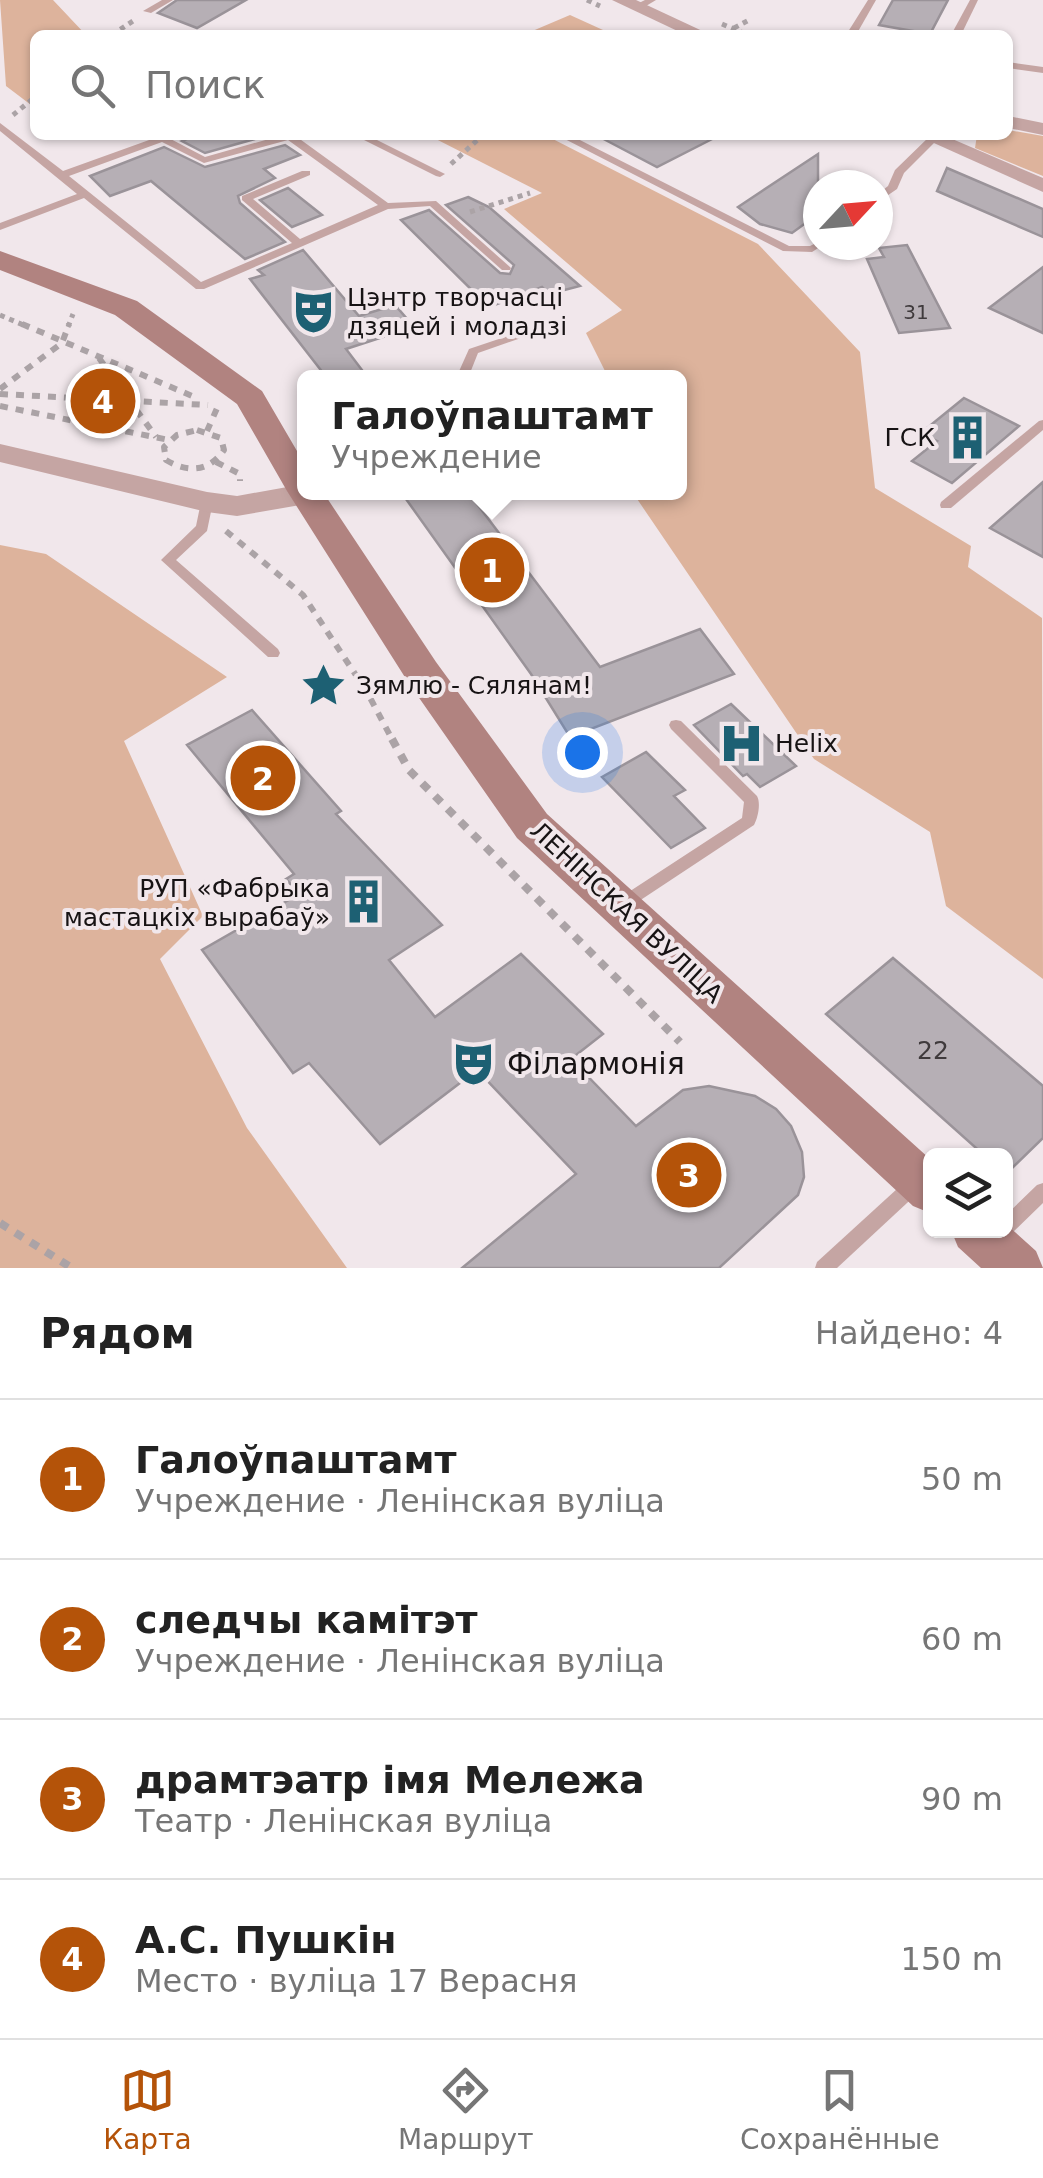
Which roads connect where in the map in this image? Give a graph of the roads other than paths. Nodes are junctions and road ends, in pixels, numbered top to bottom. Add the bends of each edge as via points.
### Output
1 (168, 0) edge
2 (872, 0) edge
3 (974, 0) edge
4 (637, 2) edge
5 (148, 11) dead end
6 (692, 30) edge
7 (854, 30) edge
8 (959, 30) edge
9 (1013, 66) edge
10 (1043, 70) edge
11 (1013, 123) edge
12 (0, 126) edge
13 (1043, 129) edge
14 (158, 140) edge
15 (167, 140) edge
16 (274, 140) edge
17 (298, 140) edge
18 (369, 140) edge
19 (572, 140) edge
20 (928, 140) edge
21 (941, 140) edge
22 (306, 173) dead end
23 (440, 174) road end
24 (62, 175) junction
25 (1043, 186) edge
26 (893, 188) edge
27 (82, 195) junction
28 (386, 206) junction
29 (0, 227) edge
30 (299, 244) junction
31 (803, 249) edge
32 (0, 260) edge
33 (506, 268) dead end
34 (520, 335) dead end
35 (465, 370) edge
36 (1043, 424) edge
37 (0, 452) edge
38 (297, 476) edge
39 (297, 494) edge
40 (311, 500) edge
41 (222, 504) junction
42 (946, 505) dead end
43 (273, 653) dead end
44 (676, 726) dead end
45 (620, 907) junction
46 (923, 1183) edge
47 (923, 1187) edge
48 (1043, 1191) edge
49 (998, 1240) edge
50 (824, 1268) edge

1 - 5 lane
2 - 7 lane
3 - 8 lane
4 - 6 street
9 - 10 lane
11 - 13 street
12 - 24 lane
14 - 24 lane
15 - 16 lane via 204,160
17 - 28 lane
18 - 23 lane
19 - 31 lane via 787,250
20 - 26 lane
21 - 25 street
22 - 30 lane via 246,198
24 - 27 lane
27 - 29 lane
27 - 30 lane via 200,287
28 - 30 lane
28 - 33 lane via 432,203
32 - 38 main road, ЛЕНІНСКАЯ ВУЛІЦА via 126,308 170,337 250,398
34 - 35 lane via 473,351
36 - 42 lane
37 - 41 street
39 - 41 street
40 - 45 main road, ЛЕНІНСКАЯ ВУЛІЦА via 532,826
41 - 43 lane via 168,560
44 - 45 lane via 752,800 749,821
45 - 46 main road, ЛЕНІНСКАЯ ВУЛІЦА
47 - 50 lane
48 - 49 lane

